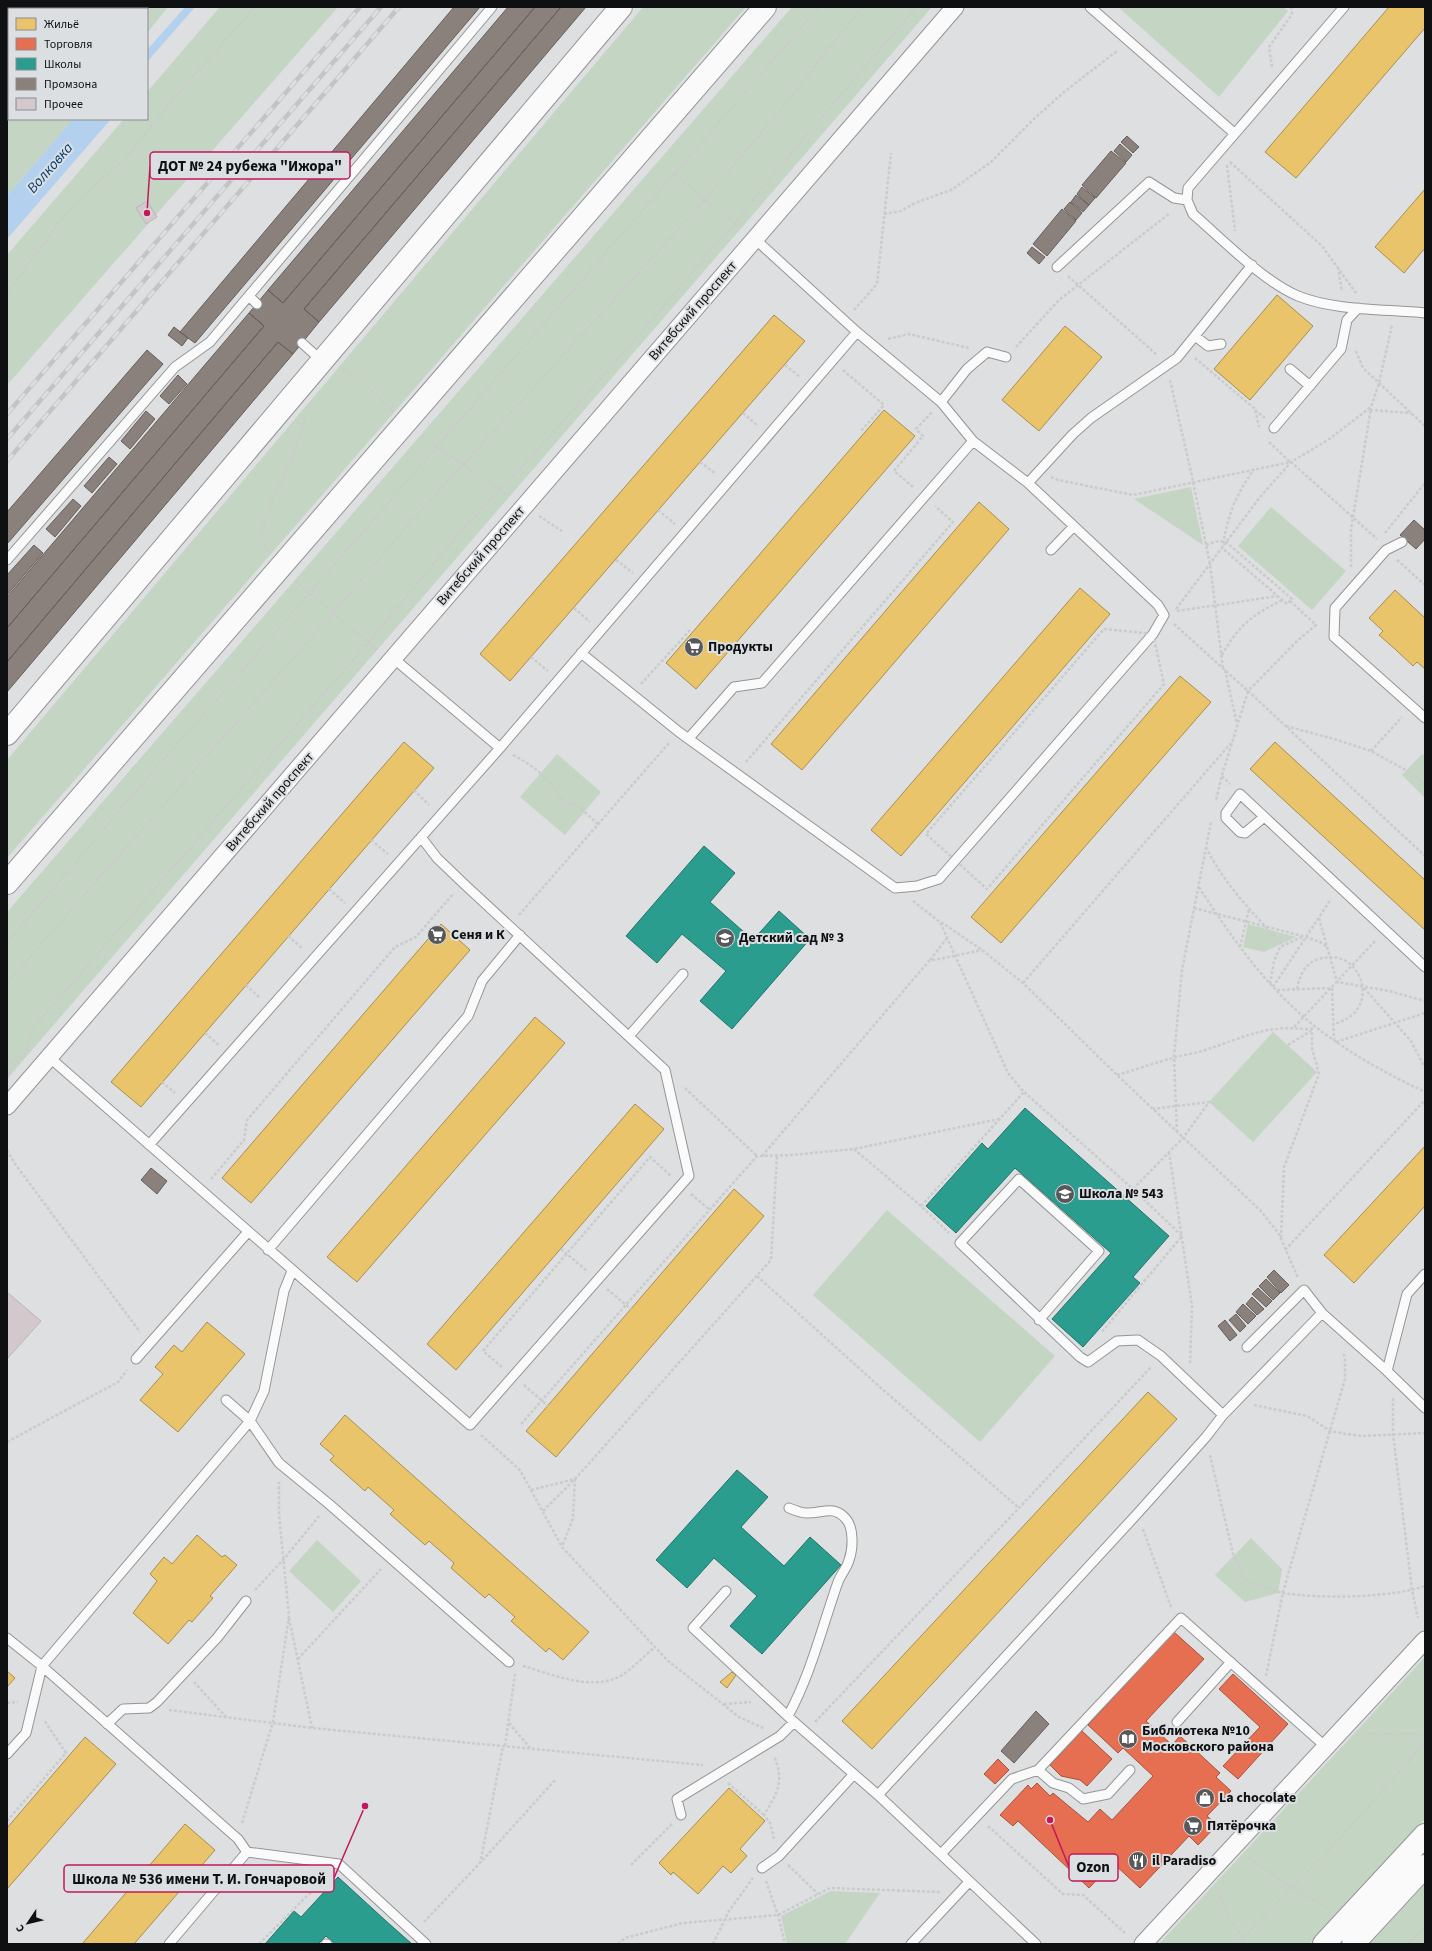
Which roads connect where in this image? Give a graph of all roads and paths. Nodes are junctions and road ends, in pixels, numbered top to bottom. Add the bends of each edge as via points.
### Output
1 (255, 7) edge
2 (492, 7) edge
3 (621, 7) edge
4 (765, 7) edge
5 (819, 7) edge
6 (863, 7) edge
7 (916, 7) edge
8 (956, 7) edge
9 (1090, 7) edge
10 (1291, 7) edge
11 (1344, 7) edge
12 (1129, 41) junction
13 (1275, 86) junction
14 (1234, 133) junction
15 (891, 153) dead end
16 (675, 174) junction
17 (704, 200) junction
18 (1187, 200) junction
19 (884, 214) junction
20 (735, 224) junction
21 (755, 239) junction
22 (1237, 252) junction
23 (1252, 265) junction
24 (1337, 265) junction
25 (1057, 267) joint
26 (1078, 285) junction
27 (7, 293) edge
28 (249, 296) junction
29 (257, 304) dead end
30 (1345, 306) junction
31 (1362, 308) junction
32 (1396, 310) junction
33 (1425, 313) edge
34 (1347, 320) junction
35 (844, 321) junction
36 (857, 332) junction
37 (1195, 336) junction
38 (302, 343) dead end
39 (871, 344) junction
40 (1221, 344) dead end
41 (1184, 349) junction
42 (987, 352) junction
43 (1006, 357) joint
44 (832, 360) junction
45 (322, 361) junction
46 (785, 365) dead end
47 (1166, 366) junction
48 (1290, 370) dead end
49 (1380, 383) junction
50 (811, 385) junction
51 (1310, 386) junction
52 (941, 402) junction
53 (1370, 409) junction
54 (743, 413) dead end
55 (1411, 413) junction
56 (406, 423) junction
57 (1425, 426) edge
58 (1274, 428) dead end
59 (1259, 429) dead end
60 (861, 430) dead end
61 (769, 434) junction
62 (973, 441) junction
63 (1267, 441) dead end
64 (437, 447) junction
65 (700, 462) dead end
66 (1291, 462) junction
67 (464, 464) junction
68 (1254, 469) junction
69 (1039, 472) junction
70 (1193, 482) junction
71 (1028, 483) junction
72 (1425, 483) edge
73 (727, 484) junction
74 (499, 490) junction
75 (924, 497) junction
76 (524, 506) junction
77 (658, 510) dead end
78 (1352, 516) junction
79 (1074, 526) junction
80 (562, 531) dead end
81 (684, 532) junction
82 (1225, 542) junction
83 (1402, 542) dead end
84 (1206, 545) junction
85 (1222, 548) junction
86 (1051, 550) dead end
87 (1386, 550) junction
88 (7, 560) edge
89 (616, 560) dead end
90 (1210, 564) junction
91 (643, 581) junction
92 (1356, 583) junction
93 (1425, 585) edge
94 (1278, 596) junction
95 (1283, 600) junction
96 (1290, 602) junction
97 (1215, 606) junction
98 (574, 608) dead end
99 (1164, 615) junction
100 (691, 629) dead end
101 (600, 631) junction
102 (581, 653) junction
103 (1221, 656) junction
104 (531, 657) dead end
105 (393, 658) junction
106 (1224, 669) junction
107 (558, 680) junction
108 (1248, 691) junction
109 (632, 695) junction
110 (1412, 706) junction
111 (1425, 718) edge
112 (1238, 724) junction
113 (1285, 726) junction
114 (679, 732) junction
115 (7, 734) edge
116 (689, 738) junction
117 (1232, 742) junction
118 (500, 748) junction
119 (1370, 751) junction
120 (528, 762) dead end
121 (736, 773) junction
122 (1425, 784) edge
123 (414, 790) dead end
124 (1216, 803) dead end
125 (440, 816) junction
126 (1212, 817) dead end
127 (1264, 817) dead end
128 (598, 824) junction
129 (421, 837) junction
130 (371, 840) dead end
131 (1206, 846) junction
132 (1425, 856) edge
133 (398, 862) junction
134 (7, 883) edge
135 (463, 883) junction
136 (1198, 886) junction
137 (1339, 887) junction
138 (329, 888) dead end
139 (894, 888) junction
140 (1194, 908) junction
141 (1249, 909) junction
142 (355, 911) junction
143 (1215, 913) junction
144 (1319, 918) junction
145 (1246, 921) junction
146 (940, 922) junction
147 (510, 926) junction
148 (1266, 926) junction
149 (1385, 930) junction
150 (520, 935) junction
151 (288, 936) dead end
152 (1305, 937) junction
153 (947, 938) junction
154 (7, 943) edge
155 (1283, 945) junction
156 (1327, 947) junction
157 (1240, 948) junction
158 (982, 950) junction
159 (955, 955) junction
160 (1330, 957) junction
161 (314, 958) junction
162 (929, 961) junction
163 (1353, 966) junction
164 (1425, 967) edge
165 (683, 974) dead end
166 (1338, 982) junction
167 (7, 983) edge
168 (1022, 983) junction
169 (1270, 984) junction
170 (246, 985) dead end
171 (1273, 987) junction
172 (1363, 987) junction
173 (1332, 988) junction
174 (1297, 989) junction
175 (1276, 990) junction
176 (1425, 1001) edge
177 (271, 1007) junction
178 (1425, 1013) edge
179 (1304, 1017) junction
180 (1396, 1023) junction
181 (1312, 1024) junction
182 (1333, 1024) junction
183 (1294, 1027) junction
184 (1312, 1031) junction
185 (629, 1036) junction
186 (1335, 1041) junction
187 (1288, 1045) dead end
188 (49, 1057) junction
189 (1174, 1057) junction
190 (7, 1058) edge
191 (15, 1065) junction
192 (1425, 1068) edge
193 (665, 1070) junction
194 (7, 1074) edge
195 (1117, 1075) junction
196 (1024, 1092) junction
197 (1425, 1092) edge
198 (1425, 1100) edge
199 (7, 1106) edge
200 (1153, 1110) junction
201 (999, 1119) junction
202 (1177, 1132) junction
203 (1183, 1138) junction
204 (149, 1145) junction
205 (854, 1149) junction
206 (7, 1150) edge
207 (1169, 1152) junction
208 (757, 1156) junction
209 (762, 1156) junction
210 (777, 1156) junction
211 (681, 1185) junction
212 (1133, 1189) junction
213 (201, 1191) junction
214 (921, 1206) junction
215 (710, 1210) junction
216 (248, 1232) junction
217 (1182, 1236) junction
218 (1281, 1239) junction
219 (960, 1243) junction
220 (561, 1249) dead end
221 (268, 1250) junction
222 (1285, 1250) junction
223 (566, 1253) junction
224 (292, 1271) junction
225 (1425, 1274) edge
226 (757, 1276) junction
227 (597, 1280) junction
228 (1304, 1290) junction
229 (626, 1305) junction
230 (631, 1309) dead end
231 (1322, 1313) junction
232 (1039, 1320) junction
233 (1336, 1326) junction
234 (1101, 1333) dead end
235 (149, 1344) junction
236 (1247, 1348) dead end
237 (1161, 1356) junction
238 (136, 1359) joint
239 (1388, 1371) junction
240 (513, 1376) junction
241 (1394, 1379) junction
242 (1189, 1383) junction
243 (226, 1400) dead end
244 (542, 1401) junction
245 (1236, 1402) junction
246 (548, 1406) dead end
247 (1425, 1408) edge
248 (1223, 1415) junction
249 (250, 1421) junction
250 (521, 1424) dead end
251 (470, 1425) junction
252 (1330, 1431) junction
253 (1425, 1433) edge
254 (1393, 1434) junction
255 (1206, 1437) junction
256 (7, 1442) edge
257 (279, 1463) junction
258 (575, 1479) junction
259 (531, 1490) junction
260 (329, 1504) junction
261 (789, 1508) dead end
262 (1019, 1508) junction
263 (543, 1511) junction
264 (1137, 1514) junction
265 (562, 1547) junction
266 (391, 1559) junction
267 (283, 1560) junction
268 (1425, 1586) edge
269 (1412, 1590) junction
270 (726, 1591) dead end
271 (1283, 1592) junction
272 (246, 1601) joint
273 (288, 1616) junction
274 (1418, 1618) dead end
275 (1177, 1622) junction
276 (7, 1638) edge
277 (1425, 1640) edge
278 (655, 1647) junction
279 (298, 1659) junction
280 (1231, 1662) junction
281 (513, 1663) junction
282 (42, 1666) junction
283 (186, 1674) junction
284 (1264, 1691) junction
285 (771, 1701) junction
286 (7, 1702) edge
287 (32, 1702) junction
288 (723, 1704) junction
289 (149, 1708) junction
290 (226, 1717) junction
291 (791, 1719) junction
292 (273, 1722) junction
293 (1177, 1722) dead end
294 (508, 1723) junction
295 (107, 1724) junction
296 (312, 1728) junction
297 (805, 1732) junction
298 (1361, 1734) dead end
299 (1425, 1734) edge
300 (780, 1736) junction
301 (769, 1742) junction
302 (1425, 1743) edge
303 (504, 1746) junction
304 (1326, 1747) junction
305 (530, 1749) junction
306 (7, 1754) edge
307 (1038, 1770) junction
308 (1130, 1770) dead end
309 (718, 1774) junction
310 (854, 1774) junction
311 (556, 1779) dead end
312 (878, 1795) junction
313 (682, 1815) joint
314 (764, 1815) junction
315 (977, 1816) junction
316 (7, 1821) edge
317 (1425, 1835) edge
318 (238, 1839) junction
319 (1234, 1846) junction
320 (247, 1852) junction
321 (941, 1854) junction
322 (779, 1856) junction
323 (340, 1864) junction
324 (480, 1864) junction
325 (632, 1864) dead end
326 (1425, 1866) edge
327 (762, 1868) junction
328 (1208, 1874) junction
329 (970, 1882) junction
330 (1292, 1888) junction
331 (958, 1893) junction
332 (818, 1894) junction
333 (1332, 1909) dead end
334 (778, 1915) junction
335 (725, 1919) junction
336 (1425, 1926) edge
337 (414, 1933) junction
338 (1125, 1933) dead end
339 (1244, 1937) junction
340 (169, 1944) edge
341 (259, 1944) edge
342 (426, 1944) edge
343 (618, 1944) edge
344 (713, 1944) edge
345 (785, 1944) edge
346 (910, 1944) edge
347 (1036, 1944) edge
348 (1143, 1944) edge
349 (1237, 1944) edge
350 (1247, 1944) edge
351 (1324, 1944) edge
352 (1353, 1944) edge
353 (1408, 1944) edge

1 - 27 path via 179,92 126,158 80,198 60,221
2 - 28 lane
3 - 45 main road
4 - 56 main road
5 - 16 path
6 - 17 path via 806,80
7 - 20 path via 765,184
8 - 21 street, Витебский проспект
9 - 12 lane
10 - 13 path via 1292,13 1269,47
11 - 13 lane
12 - 14 lane
12 - 19 path via 1064,92 991,162 977,172 951,190 915,203 901,212
13 - 14 lane
14 - 18 lane via 1188,188
15 - 19 path
16 - 17 path
16 - 64 path
17 - 20 path
17 - 67 path
18 - 22 lane via 1193,214
18 - 25 lane via 1174,198 1148,182
18 - 26 path
19 - 35 path via 877,284
20 - 21 path
20 - 74 path via 533,455
21 - 35 lane
21 - 76 street, Витебский проспект
22 - 23 lane
22 - 24 path via 1226,158 1322,246
23 - 30 lane via 1287,291 1300,297
23 - 37 lane
24 - 30 path
24 - 31 path
25 - 26 path
26 - 43 path via 1059,300
26 - 47 path via 1163,360
28 - 29 lane
28 - 88 lane via 210,342 174,367
30 - 31 lane
31 - 32 lane
31 - 34 lane
32 - 33 lane
32 - 49 path
34 - 49 path via 1360,364
34 - 51 lane via 1341,349
35 - 36 lane
36 - 39 lane
36 - 44 lane
37 - 40 lane via 1208,346
37 - 41 lane
38 - 45 lane
39 - 42 path via 909,334
39 - 52 lane
41 - 47 lane via 1178,358
41 - 59 path via 1255,409
42 - 43 lane
42 - 52 lane via 967,369
44 - 50 lane
44 - 60 path via 884,405
45 - 56 path via 343,368 362,382
45 - 115 main road
46 - 50 path
47 - 69 lane via 1091,418 1072,434
47 - 70 path
48 - 51 lane
49 - 53 path
49 - 55 path
50 - 61 lane
51 - 58 lane
52 - 62 lane
52 - 75 path via 916,429 923,436 894,471
53 - 55 path
53 - 66 path via 1328,440
53 - 78 path
54 - 61 path
55 - 57 path
56 - 64 path
56 - 134 main road
61 - 73 lane
62 - 71 lane
62 - 75 lane
63 - 66 path
64 - 67 path
64 - 154 path via 154,770
65 - 73 path
66 - 68 path
66 - 78 path
66 - 82 path
67 - 74 path
67 - 167 path
68 - 70 path
68 - 82 path via 1230,509
69 - 70 path via 1058,480 1133,495
69 - 71 lane
70 - 84 path
71 - 79 lane
72 - 78 path via 1379,541
73 - 81 lane
74 - 76 path
74 - 191 path via 31,1031 26,1052
75 - 116 lane via 762,683 734,687
75 - 121 path via 953,522
76 - 80 path
76 - 105 street, Витебский проспект
77 - 81 path
78 - 92 path via 1350,555
79 - 86 lane
79 - 99 lane via 1158,605
81 - 91 lane
82 - 84 path via 1217,540
82 - 85 path
82 - 96 path via 1292,599
83 - 87 lane
84 - 90 path
85 - 90 path
85 - 94 path
87 - 92 lane
87 - 93 path
89 - 91 path
90 - 97 path
90 - 97 path via 1175,611
91 - 101 lane
92 - 110 lane via 1335,608 1334,637
94 - 95 path
94 - 97 path
95 - 96 path via 1287,604
95 - 103 path via 1248,620 1232,637
96 - 108 path via 1316,625
97 - 103 path
98 - 101 path
99 - 106 path
99 - 139 lane via 1153,634 939,879 917,886
100 - 109 path
101 - 102 lane
102 - 107 lane
102 - 109 lane
103 - 106 path
104 - 107 path
105 - 118 lane
105 - 188 street, Витебский проспект
106 - 108 path
106 - 112 path
107 - 118 lane
108 - 112 path
108 - 113 path
109 - 114 lane
110 - 111 lane
110 - 119 path
112 - 117 path
113 - 119 path
113 - 132 path
114 - 116 lane
114 - 128 path
116 - 121 lane
117 - 124 path
117 - 168 path
118 - 125 lane
119 - 122 path via 1420,778
120 - 128 path via 554,786 564,803 576,804
121 - 139 lane
123 - 125 path
125 - 129 lane
126 - 131 path
127 - 137 lane
128 - 147 path
129 - 133 lane
129 - 135 lane via 437,858
130 - 133 path
131 - 136 path
131 - 141 path via 1224,878
133 - 142 lane
135 - 147 lane
135 - 213 path via 416,937 395,947 379,965 248,1120 244,1140
136 - 140 path
136 - 143 path
137 - 144 path
137 - 149 lane
138 - 142 path
139 - 146 path
140 - 143 path
140 - 189 path via 1182,970
141 - 145 path
141 - 148 path
142 - 161 lane
143 - 145 path
143 - 157 path
144 - 152 path
144 - 156 path
145 - 148 path
145 - 157 path
146 - 153 path
146 - 158 path
147 - 150 lane
148 - 152 path
148 - 155 path
149 - 163 path
149 - 164 lane
150 - 185 lane
150 - 221 lane via 482,981 468,1016
151 - 161 path
152 - 155 path
152 - 156 path
152 - 171 path
153 - 159 path
153 - 162 path
155 - 169 path via 1274,961
156 - 160 path
157 - 169 path
158 - 159 path
158 - 168 path
159 - 162 path
159 - 196 path via 1008,1074
160 - 163 path via 1346,961
160 - 166 path
160 - 174 path via 1307,966 1300,977
161 - 177 lane
162 - 209 path
163 - 166 path
163 - 172 path via 1362,979
165 - 185 lane
166 - 172 path
166 - 173 path
168 - 195 path
169 - 171 path
170 - 177 path
171 - 175 path
172 - 176 path
172 - 180 path
172 - 182 path via 1361,1004 1356,1012 1342,1022
173 - 174 path
173 - 179 path
173 - 182 path
174 - 175 path
175 - 179 path
177 - 204 lane
178 - 180 path
179 - 181 path
179 - 183 path
180 - 186 path
180 - 192 path via 1415,1047
181 - 184 path
181 - 186 path
182 - 186 path
183 - 184 path
183 - 189 path via 1276,1028 1237,1038 1203,1051
184 - 187 path
184 - 218 path via 1312,1048 1319,1074 1284,1167
185 - 193 lane
186 - 197 path via 1378,1068
188 - 199 street, Витебский проспект
188 - 204 lane
189 - 195 path
189 - 202 path
190 - 191 path
191 - 194 path
193 - 208 path
193 - 211 lane via 689,1176
195 - 200 path
196 - 201 path
196 - 212 path
198 - 222 path
200 - 202 path
200 - 203 path via 1209,1102
201 - 205 path
201 - 214 path
202 - 203 path
203 - 207 path
203 - 218 path via 1260,1210
204 - 213 lane
205 - 210 path
205 - 214 path
206 - 235 path
207 - 212 path
207 - 217 path
208 - 209 path
208 - 215 path
209 - 210 path
210 - 226 path via 770,1260
211 - 215 path
211 - 223 path via 650,1157
211 - 227 lane
212 - 217 path
213 - 216 lane
214 - 219 path
215 - 229 path
216 - 221 lane
216 - 235 lane
217 - 234 path
217 - 242 path via 1192,1306
218 - 222 path
219 - 232 lane
219 - 232 lane via 1018,1179 1099,1251
220 - 223 path
221 - 224 lane
222 - 228 path
223 - 227 path
223 - 240 path via 483,1350
224 - 249 lane via 284,1291 264,1391
224 - 251 lane
225 - 239 lane via 1407,1294
226 - 258 path
226 - 262 path
227 - 229 path
227 - 240 lane
228 - 231 lane
228 - 236 lane
229 - 230 path
229 - 244 path
231 - 233 lane
231 - 245 lane
232 - 237 lane via 1088,1362 1117,1341 1138,1340
233 - 239 lane
233 - 252 path via 1345,1358 1345,1379
235 - 238 lane
237 - 242 lane
237 - 262 path
238 - 256 path via 118,1382
239 - 241 lane
240 - 244 path
240 - 251 lane
241 - 247 lane
241 - 254 path
242 - 248 lane
243 - 249 lane
244 - 246 path
244 - 250 path
245 - 248 lane
245 - 252 path via 1307,1416
248 - 255 lane
249 - 257 lane
249 - 282 lane
251 - 259 path via 520,1470
252 - 254 path via 1363,1436
252 - 271 path
253 - 254 path
254 - 269 path
255 - 264 lane
255 - 271 path via 1233,1554 1245,1580
257 - 260 lane
257 - 267 path via 278,1514
258 - 259 path
258 - 263 path
258 - 265 path via 573,1518
259 - 263 path
260 - 266 lane
260 - 267 path
261 - 291 lane via 806,1513 827,1509 838,1512 847,1520 852,1540 849,1560 839,1580
262 - 297 path
263 - 265 path
264 - 275 path
264 - 312 lane
265 - 278 path
266 - 279 path
266 - 281 lane
267 - 272 path
267 - 273 path
268 - 269 path
269 - 271 path via 1341,1596
269 - 274 path
270 - 285 lane via 693,1628
271 - 284 path
272 - 283 lane
273 - 279 path
273 - 292 path
275 - 280 lane via 1181,1618
275 - 307 lane
276 - 282 lane
277 - 304 street
278 - 281 path via 620,1676 603,1682 577,1682
278 - 288 path via 667,1660
279 - 296 path
280 - 284 lane
280 - 293 lane
281 - 294 path
282 - 287 lane
282 - 295 lane
283 - 289 lane
283 - 290 path
284 - 304 lane
285 - 288 path
285 - 291 lane
286 - 287 path
287 - 306 lane via 26,1733
287 - 316 path via 66,1753
288 - 300 path via 739,1717
289 - 290 path
289 - 295 lane via 123,1709
290 - 292 path
291 - 297 lane
291 - 300 lane
292 - 296 path
292 - 318 path
294 - 303 path
294 - 305 path
295 - 318 lane
296 - 303 path
297 - 310 lane
298 - 299 path
300 - 301 lane
301 - 309 lane
301 - 314 path via 776,1760 780,1785
302 - 330 path
303 - 305 path
303 - 324 path
304 - 319 street
305 - 309 path via 710,1766
307 - 308 lane via 1053,1783 1069,1788 1083,1799 1108,1794
307 - 315 lane via 1012,1780
309 - 313 lane via 677,1799
309 - 314 path
310 - 312 lane
310 - 322 lane
311 - 324 path
312 - 321 lane
313 - 325 path
314 - 322 path via 770,1823
315 - 321 lane
315 - 338 path via 1063,1894 1083,1895
317 - 351 main road
318 - 320 lane
319 - 328 street
319 - 330 path
320 - 323 lane
320 - 340 lane
321 - 329 lane
322 - 327 lane
322 - 332 path
323 - 337 lane
323 - 341 path
324 - 337 path
326 - 352 main road
327 - 334 path
327 - 335 path
328 - 339 path via 1221,1896 1229,1918
328 - 348 street
329 - 331 lane
329 - 347 lane
330 - 333 path
330 - 339 path
331 - 332 path via 830,1888
331 - 346 lane
332 - 334 path
334 - 335 path
334 - 345 path
335 - 343 path via 683,1923 625,1938
335 - 344 path
336 - 353 path
337 - 342 lane
339 - 349 path
339 - 350 path

